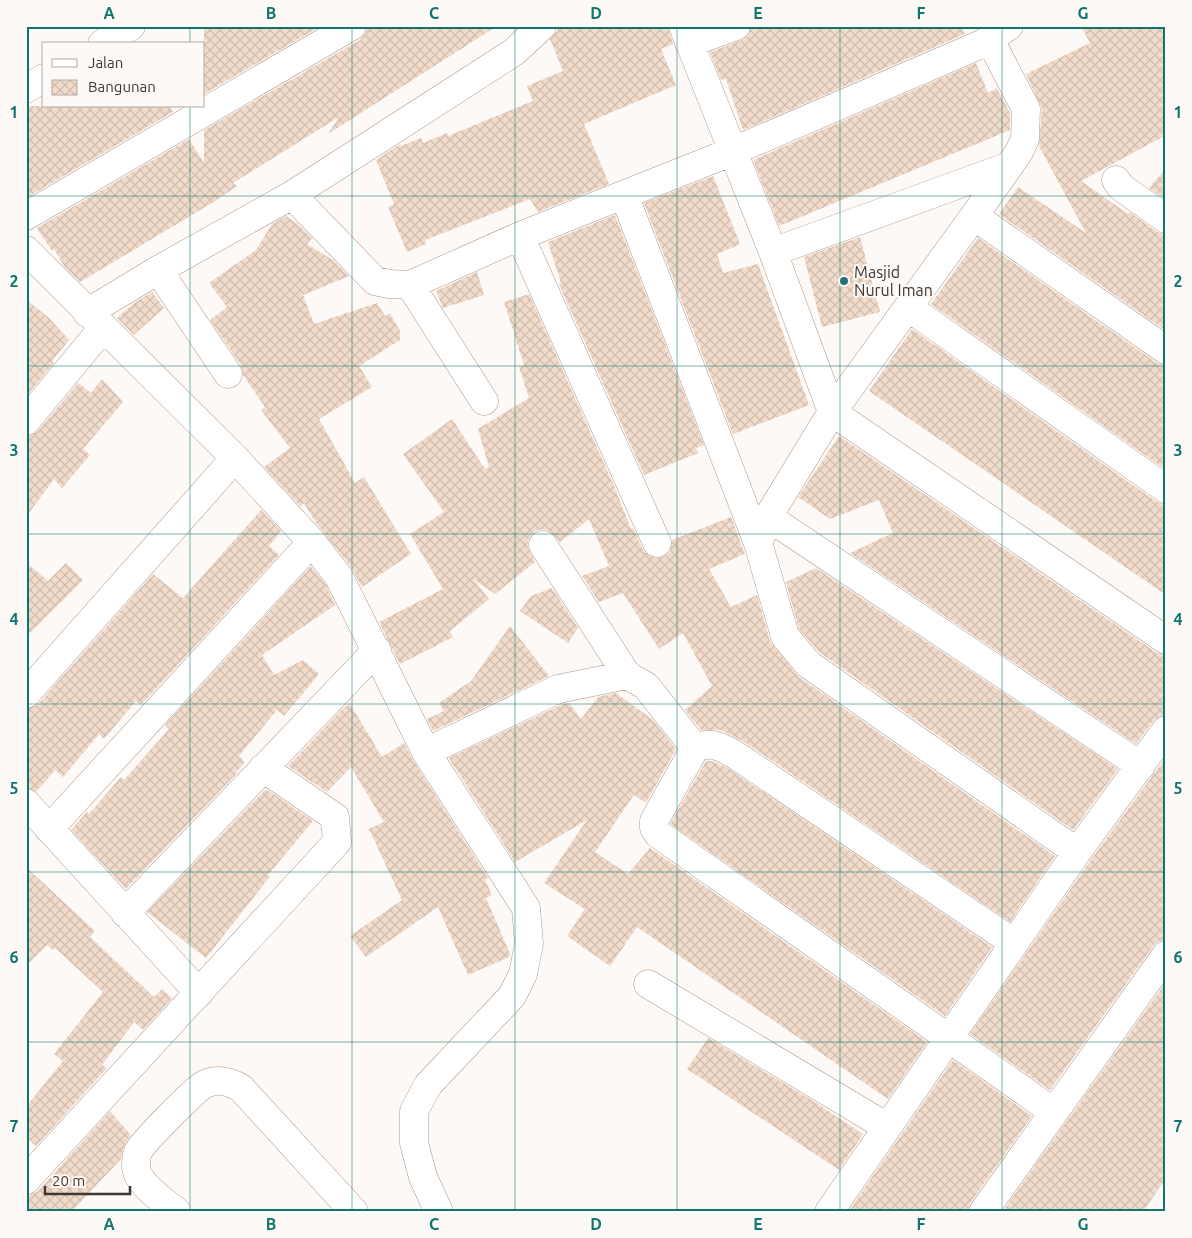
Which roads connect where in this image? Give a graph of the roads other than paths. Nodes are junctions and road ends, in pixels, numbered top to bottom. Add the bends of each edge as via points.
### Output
1 (131, 26) edge
2 (352, 26) edge
3 (542, 26) edge
4 (736, 26) edge
5 (999, 33) edge
6 (686, 34) edge
7 (105, 42) edge
8 (42, 79) edge
9 (26, 88) edge
10 (731, 152) junction
11 (1009, 166) junction
12 (1116, 180) dead end
13 (292, 195) junction
14 (624, 195) junction
15 (26, 216) edge
16 (974, 216) junction
17 (1166, 219) edge
18 (520, 236) junction
19 (26, 250) edge
20 (773, 252) junction
21 (158, 270) junction
22 (410, 285) junction
23 (908, 307) junction
24 (95, 320) junction
25 (1166, 350) edge
26 (228, 374) dead end
27 (484, 401) dead end
28 (832, 412) junction
29 (26, 422) edge
30 (235, 458) junction
31 (1166, 490) edge
32 (768, 517) junction
33 (312, 542) junction
34 (758, 543) junction
35 (657, 544) dead end
36 (543, 545) dead end
37 (1166, 640) edge
38 (377, 650) junction
39 (627, 675) junction
40 (28, 689) edge
41 (1166, 730) edge
42 (695, 748) junction
43 (426, 752) junction
44 (1141, 766) junction
45 (263, 768) junction
46 (26, 803) edge
47 (49, 829) junction
48 (1077, 852) junction
49 (125, 913) junction
50 (1014, 943) junction
51 (1166, 955) edge
52 (648, 984) dead end
53 (199, 993) junction
54 (949, 1038) junction
55 (1054, 1112) junction
56 (888, 1127) junction
57 (26, 1180) edge
58 (177, 1212) edge
59 (354, 1212) edge
60 (439, 1212) edge
61 (829, 1212) edge
62 (984, 1212) edge

1 - 7 street
2 - 15 street
3 - 13 street via 514,52
4 - 6 street
5 - 10 street
5 - 11 street via 1026,109 1025,139
6 - 10 street
8 - 9 street
10 - 14 street
10 - 20 street
11 - 16 street
11 - 20 street
12 - 17 street
13 - 21 street
13 - 22 street via 375,281
14 - 18 street
14 - 34 street
16 - 23 street
16 - 25 street
18 - 22 street
18 - 35 street
19 - 24 street
20 - 28 street
21 - 24 street
21 - 26 street
22 - 27 street
23 - 28 street
23 - 31 street
24 - 29 street
24 - 30 street
28 - 32 street
28 - 37 street
30 - 33 street
30 - 40 street
32 - 34 street
32 - 44 street
33 - 38 street via 339,577
33 - 47 street
34 - 48 street via 786,636 808,664
36 - 39 street
38 - 43 street
38 - 45 street
39 - 42 street via 646,686
39 - 43 street via 558,689
41 - 44 street
42 - 50 street via 706,743 734,754
42 - 54 street via 654,821 658,834
43 - 60 street via 526,908 529,944 523,974 512,996 428,1085 414,1111 414,1143 423,1177
44 - 48 street
45 - 49 street
45 - 53 street via 334,817 337,842
46 - 47 street
47 - 49 street
48 - 50 street
49 - 53 street
50 - 54 street
51 - 55 street
52 - 56 street
53 - 57 street
54 - 55 street
54 - 56 street
55 - 62 street
56 - 61 street
58 - 59 street via 142,1180 136,1169 137,1154 145,1141 204,1084 219,1081 229,1081 240,1088

